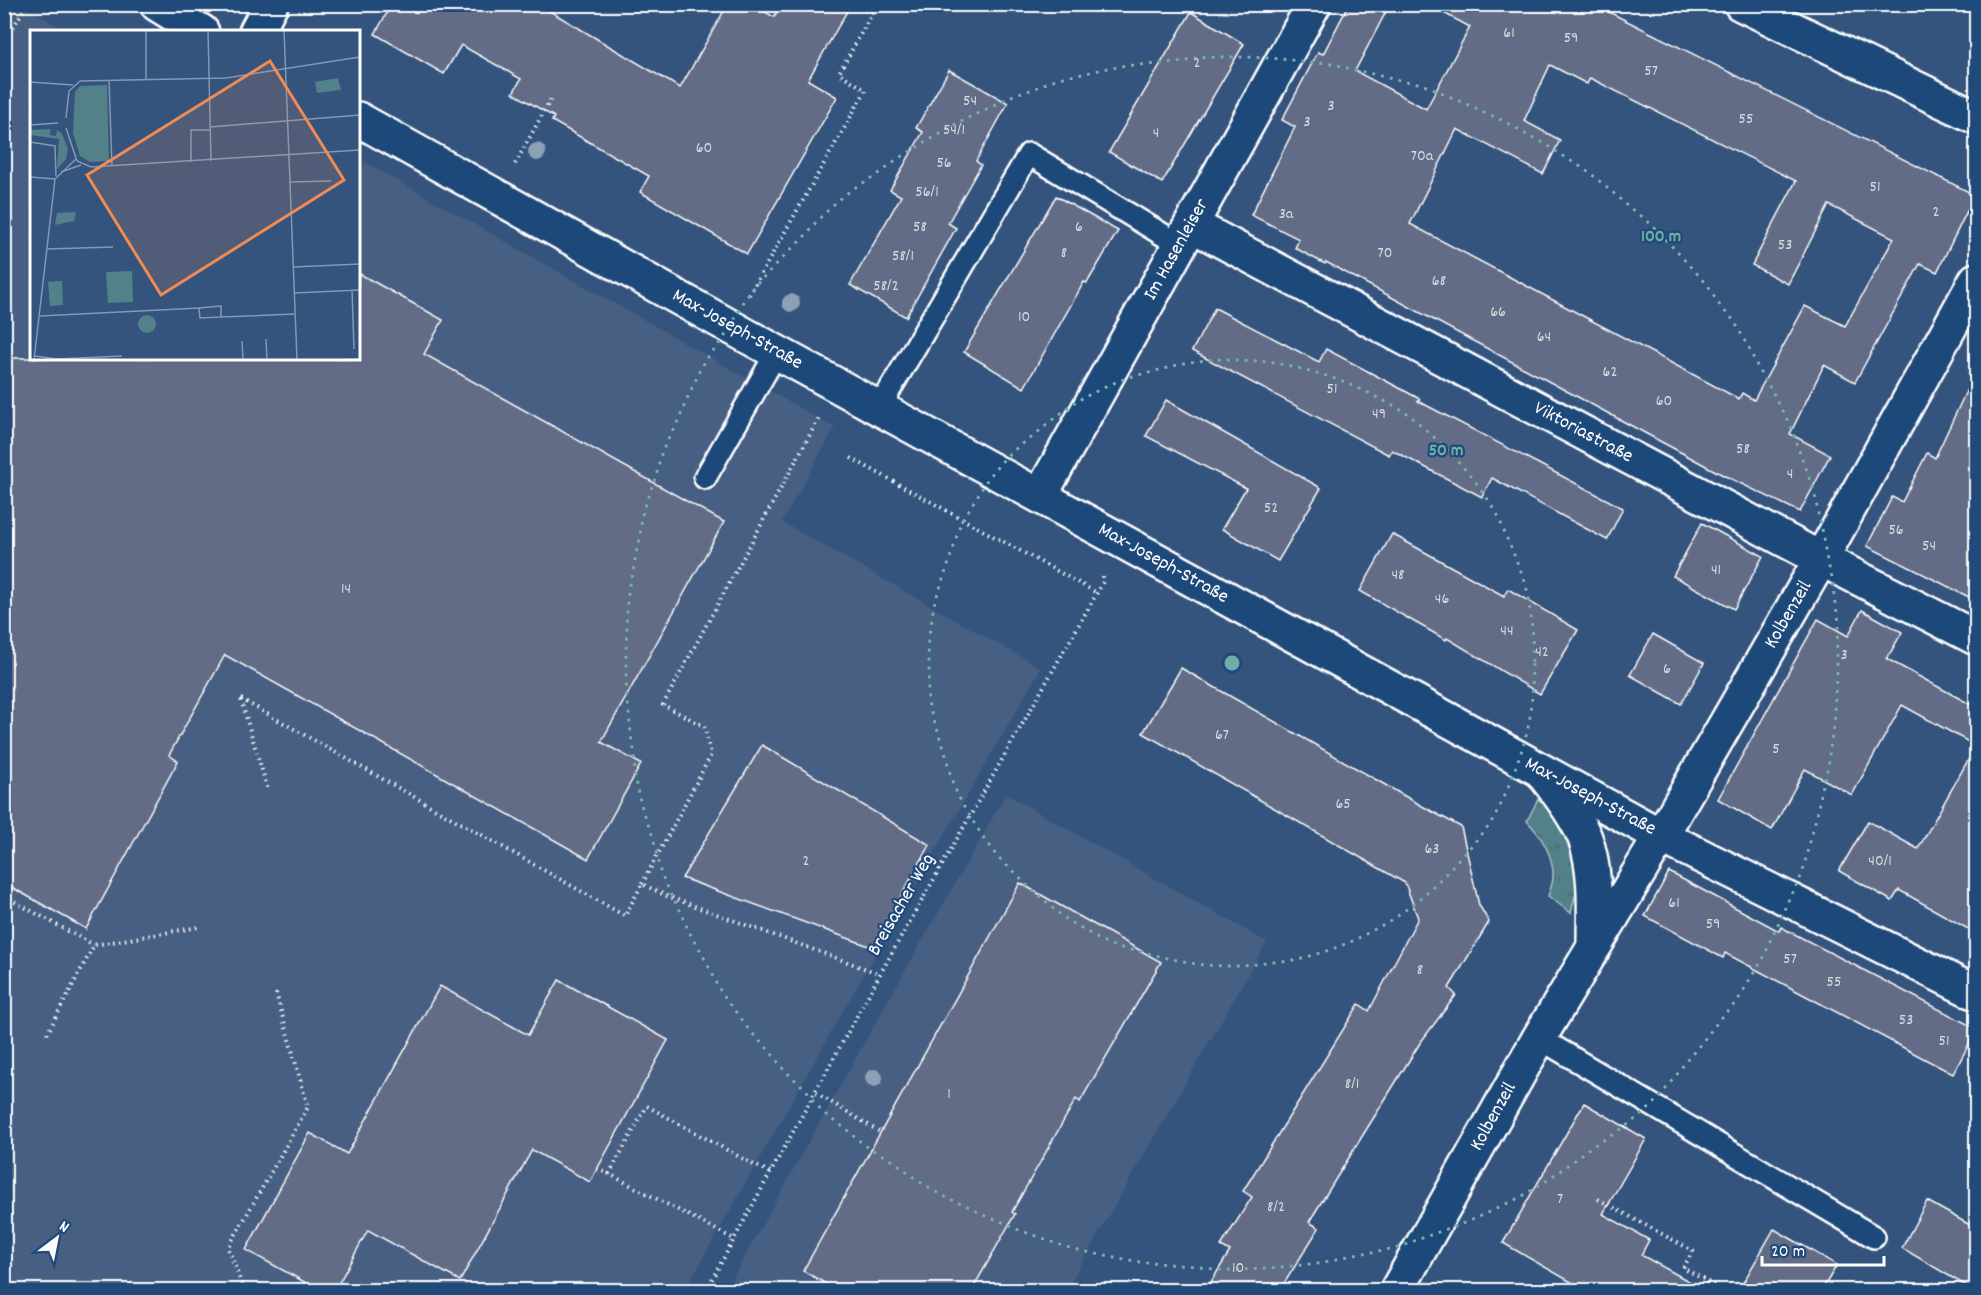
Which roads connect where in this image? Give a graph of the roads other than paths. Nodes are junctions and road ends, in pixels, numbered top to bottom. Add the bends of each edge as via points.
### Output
1 (156, 4) edge
2 (271, 4) edge
3 (1314, 4) edge
4 (1741, 4) edge
5 (199, 30) edge
6 (257, 30) edge
7 (1977, 117) edge
8 (360, 120) edge
9 (1186, 235) junction
10 (1977, 280) edge
11 (777, 352) junction
12 (879, 408) junction
13 (705, 478) dead end
14 (1040, 496) junction
15 (1821, 559) junction
16 (1977, 638) edge
17 (1542, 772) junction
18 (1661, 836) junction
19 (1594, 944) junction
20 (1977, 993) edge
21 (1539, 1038) junction
22 (1874, 1237) dead end
23 (1397, 1290) edge

1 - 5 street
2 - 6 street
3 - 9 street, Im Hasenleiser
4 - 7 street
8 - 11 street, Max-Joseph-Straße
9 - 12 lane via 1029,154
9 - 14 street, Im Hasenleiser
9 - 15 street, Viktoriastraße
10 - 15 street, Kolbenzeil
11 - 12 street, Max-Joseph-Straße
11 - 13 lane
12 - 14 street, Max-Joseph-Straße
14 - 17 street, Max-Joseph-Straße
15 - 16 street, Viktoriastraße
15 - 18 street, Kolbenzeil
17 - 18 street, Max-Joseph-Straße
17 - 19 street via 1585,838 1592,866
18 - 19 street, Kolbenzeil
18 - 20 street, Max-Joseph-Straße
19 - 21 street, Kolbenzeil
21 - 22 lane
21 - 23 street, Kolbenzeil

